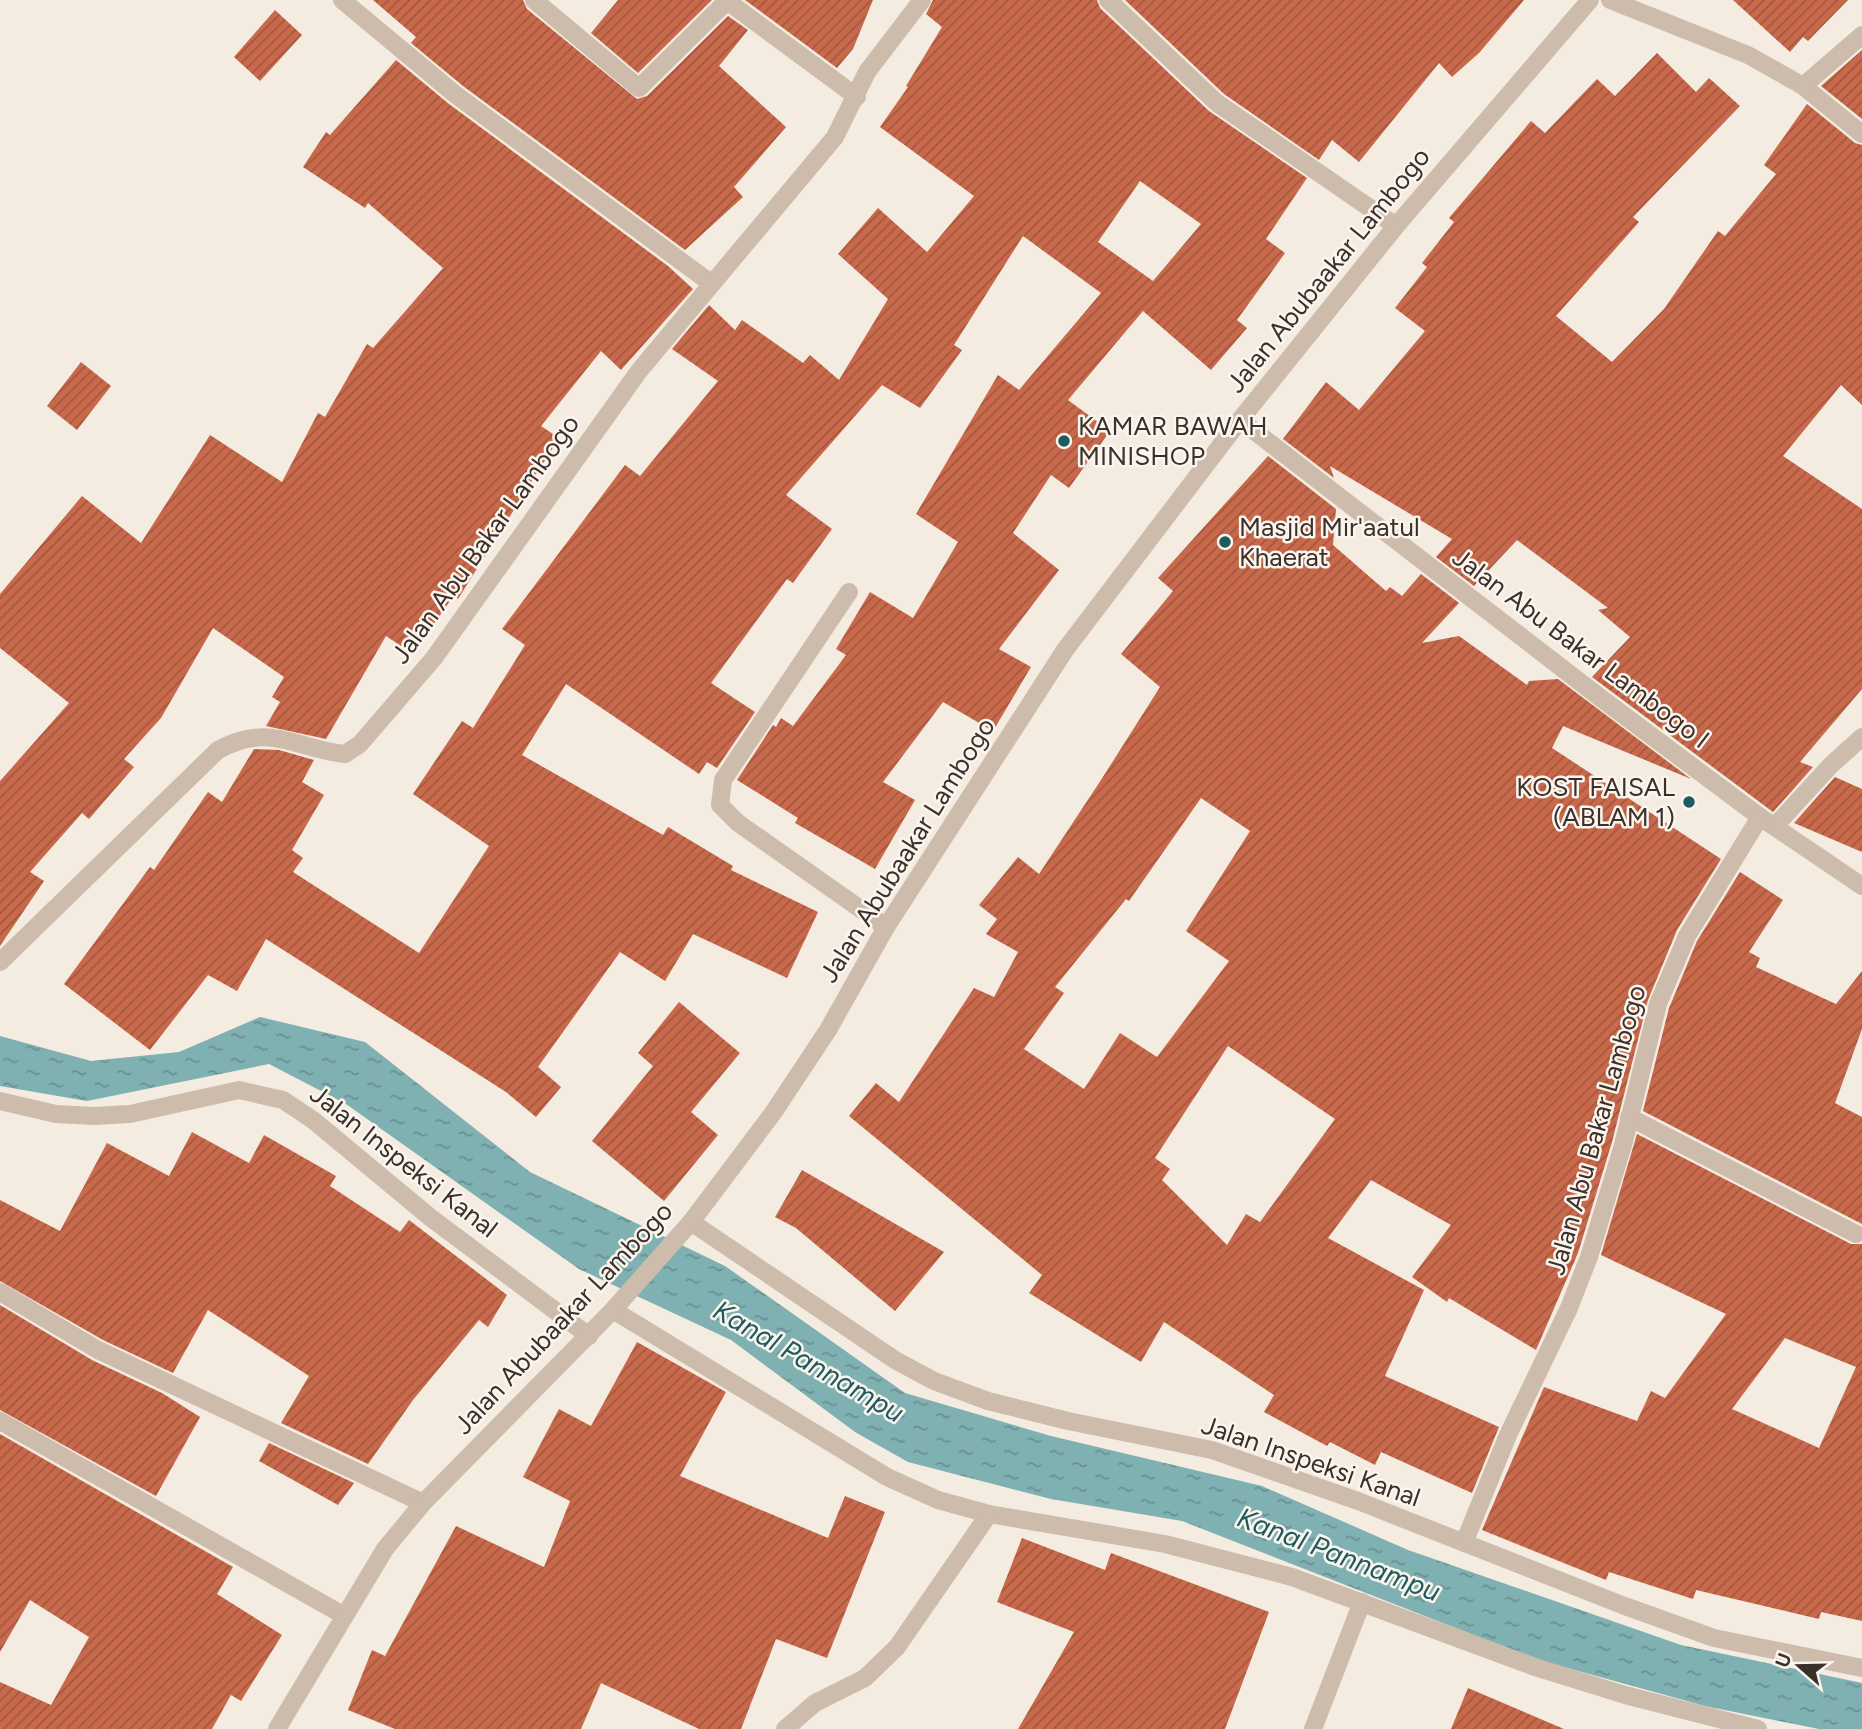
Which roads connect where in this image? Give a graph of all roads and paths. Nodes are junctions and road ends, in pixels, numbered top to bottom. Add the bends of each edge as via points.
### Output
1 (342, 0) edge
2 (534, 0) edge
3 (922, 0) edge
4 (1108, 0) edge
5 (1590, 0) edge
6 (1610, 0) edge
7 (1862, 35) edge
8 (1802, 86) junction
9 (857, 97) junction
10 (1862, 134) edge
11 (1396, 226) junction
12 (712, 284) junction
13 (1240, 420) junction
14 (849, 592) dead end
15 (1862, 737) edge
16 (1768, 821) junction
17 (1862, 886) edge
18 (886, 926) junction
19 (0, 962) edge
20 (0, 1101) edge
21 (1629, 1117) junction
22 (691, 1222) junction
23 (1860, 1232) edge
24 (0, 1292) edge
25 (613, 1310) junction
26 (589, 1336) junction
27 (0, 1421) edge
28 (422, 1503) junction
29 (989, 1514) junction
30 (1464, 1543) junction
31 (1362, 1602) junction
32 (343, 1615) junction
33 (1862, 1668) edge
34 (277, 1729) edge
35 (785, 1729) edge
36 (1313, 1729) edge
37 (1758, 1729) edge

1 - 12 street via 457,95
2 - 9 street via 639,88 727,1
3 - 9 street, Jalan Abu Bakar Lambogo via 867,72
4 - 11 street via 1217,103
5 - 11 street, Jalan Abubaakar Lambogo
6 - 8 street via 1748,55
7 - 8 street
8 - 10 street
9 - 12 street, Jalan Abu Bakar Lambogo via 835,137
11 - 13 street, Jalan Abubaakar Lambogo
12 - 19 street, Jalan Abu Bakar Lambogo via 639,371 434,658 360,744 345,754 281,738 252,736 218,750
13 - 16 street, Jalan Abu Bakar Lambogo I
13 - 18 street, Jalan Abubaakar Lambogo via 1065,650
14 - 18 street via 723,780 720,805 737,823
15 - 16 street, Jalan Abu Bakar Lambogo
16 - 17 street, Jalan Abu Bakar Lambogo I
16 - 21 street, Jalan Abu Bakar Lambogo via 1687,936 1658,1004
18 - 22 street, Jalan Abubaakar Lambogo via 828,1030 780,1103
20 - 26 street, Jalan Inspeksi Kanal via 56,1114 94,1116 130,1114 239,1090 283,1100
21 - 23 street
21 - 30 street, Jalan Abu Bakar Lambogo via 1580,1283 1507,1435
22 - 25 street, Jalan Abubaakar Lambogo
22 - 30 street, Jalan Inspeksi Kanal via 895,1360 934,1381 1068,1422 1212,1450
24 - 28 street via 98,1350
25 - 26 street, Jalan Abubaakar Lambogo
25 - 29 street via 887,1477 938,1500
26 - 28 street, Jalan Abubaakar Lambogo
27 - 32 street
28 - 32 street, Jalan Abubaakar Lambogo via 385,1549
29 - 31 street via 1165,1544 1292,1577
29 - 35 street via 897,1647 865,1678 815,1703
30 - 33 street, Jalan Inspeksi Kanal via 1714,1638
31 - 36 street
31 - 37 street via 1538,1668
32 - 34 street, Jalan Abubaakar Lambogo

